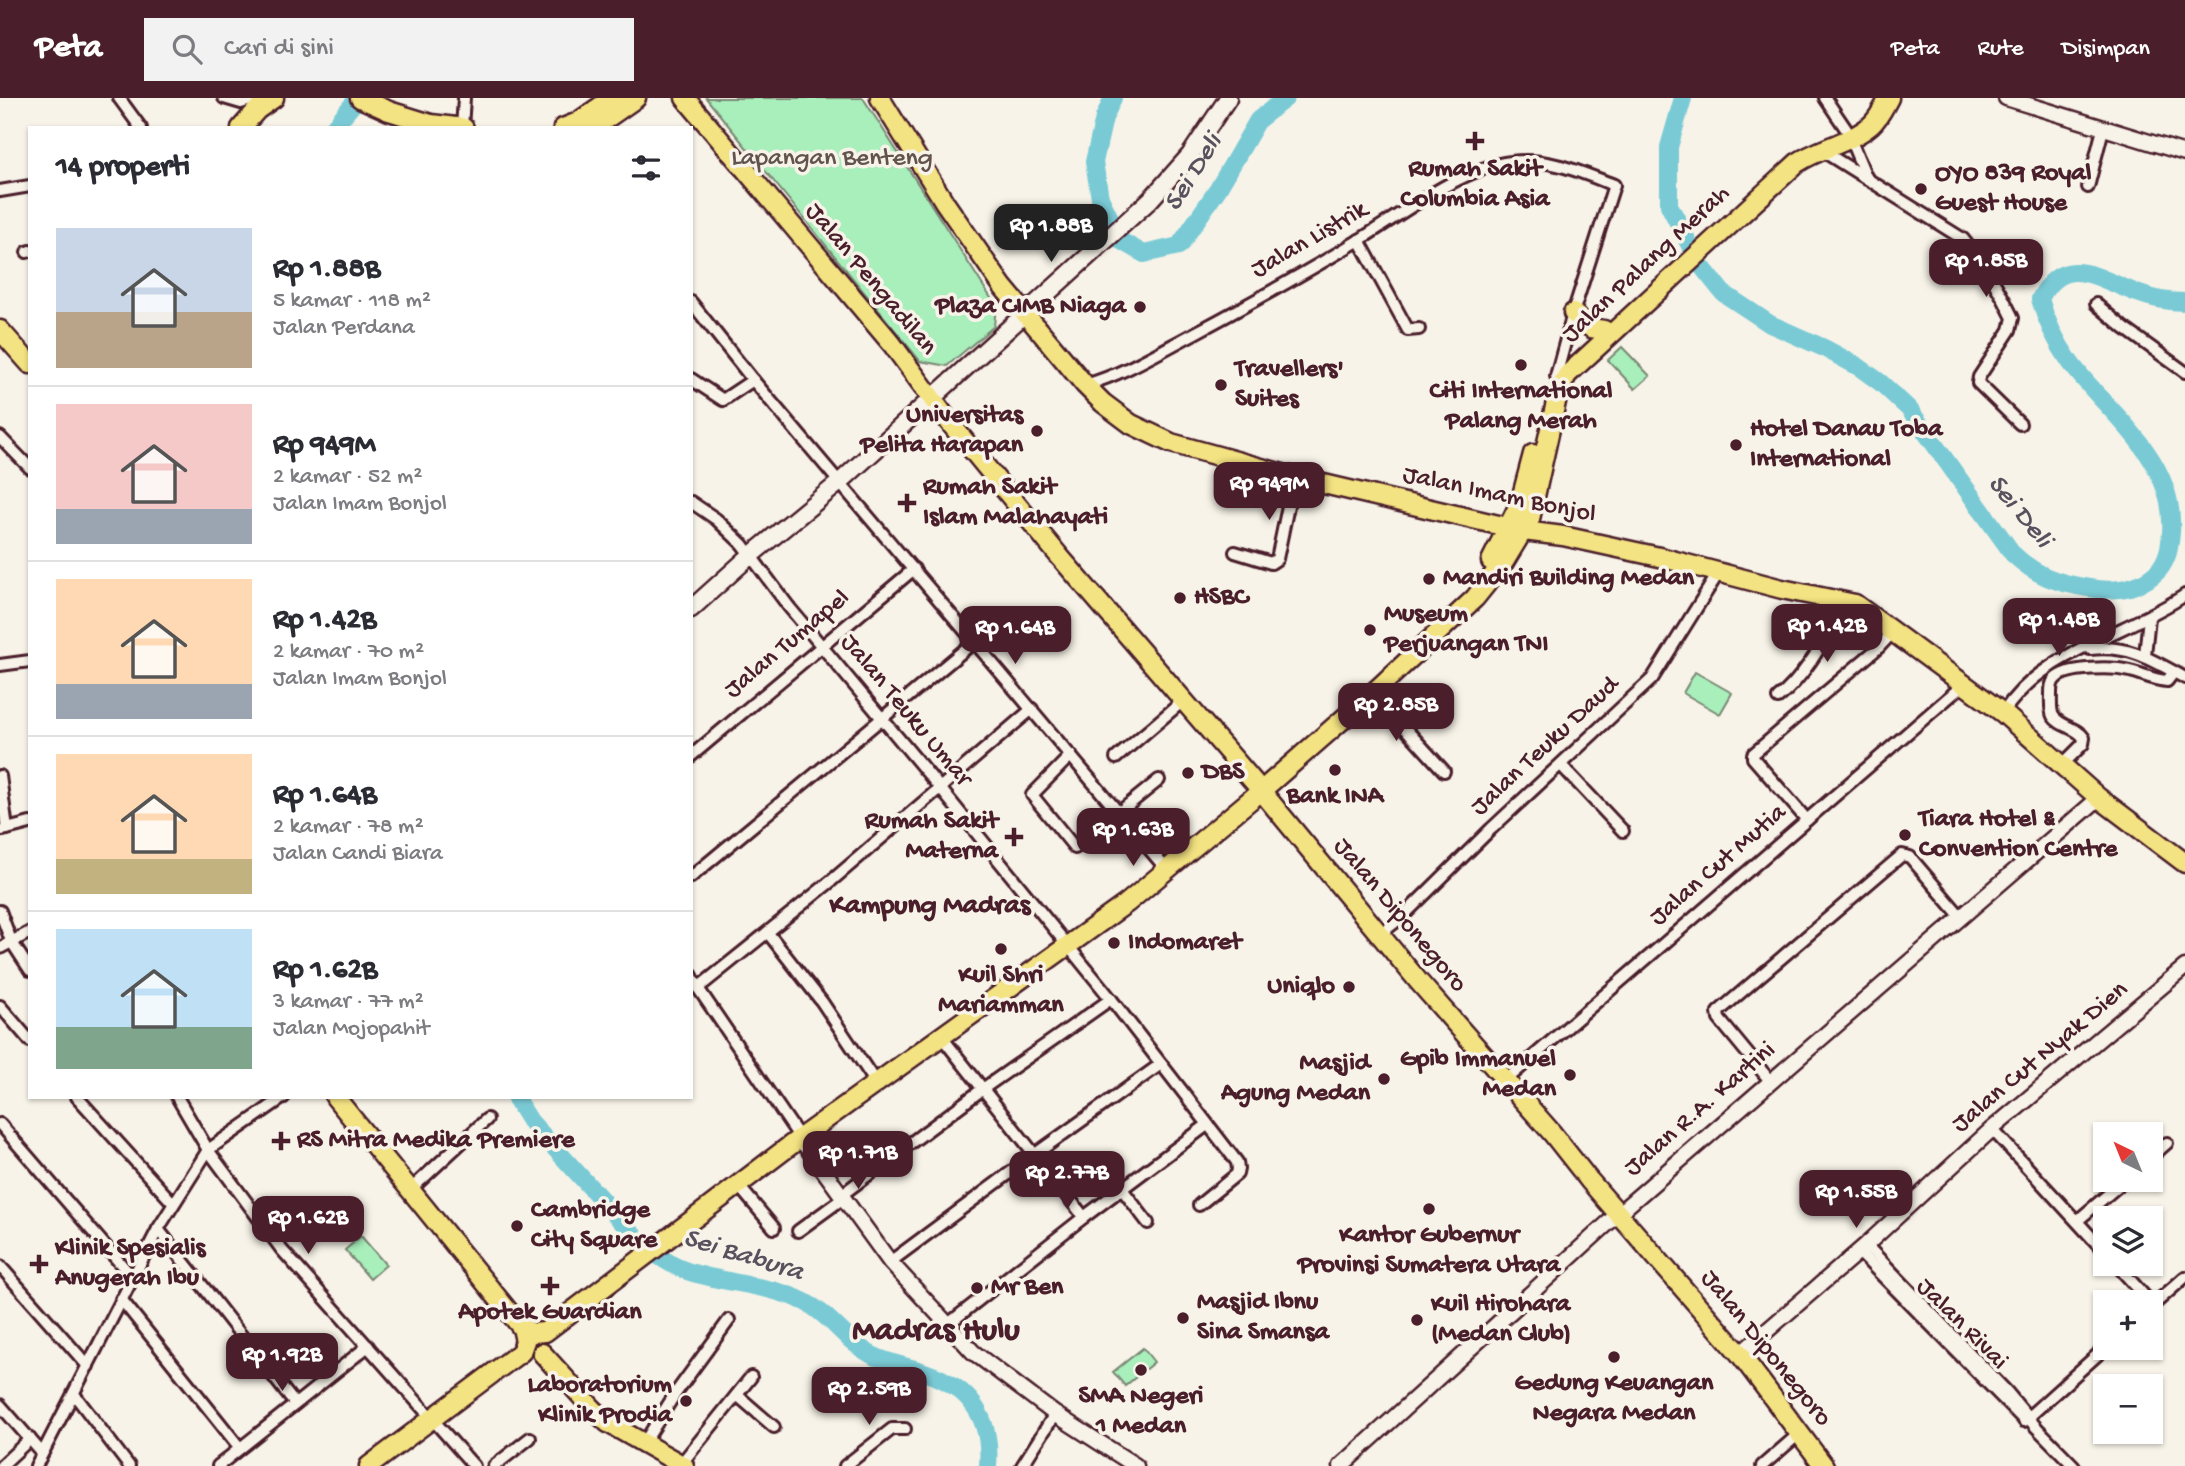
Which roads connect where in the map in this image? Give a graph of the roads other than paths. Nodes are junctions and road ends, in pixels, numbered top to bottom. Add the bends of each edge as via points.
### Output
1 (118, 98) edge
2 (257, 98) edge
3 (274, 98) edge
4 (360, 98) edge
5 (464, 98) edge
6 (612, 98) edge
7 (636, 98) edge
8 (685, 98) edge
9 (880, 98) edge
10 (1228, 98) edge
11 (1825, 98) edge
12 (1879, 98) edge
13 (1889, 98) edge
14 (2006, 98) edge
15 (229, 100) edge
16 (244, 123) edge
17 (139, 126) edge
18 (434, 126) edge
19 (463, 126) edge
20 (568, 126) edge
21 (596, 126) edge
22 (2103, 130) junction
23 (1848, 134) junction
24 (1820, 150) junction
25 (2185, 153) edge
26 (1867, 179) junction
27 (28, 186) edge
28 (2088, 187) dead end
29 (0, 191) edge
30 (1723, 225) junction
31 (1359, 240) junction
32 (1665, 278) junction
33 (693, 304) edge
34 (2096, 304) dead end
35 (1024, 313) junction
36 (1573, 313) junction
37 (1419, 329) dead end
38 (0, 330) edge
39 (1604, 330) junction
40 (28, 362) edge
41 (2185, 372) edge
42 (1556, 376) junction
43 (693, 380) edge
44 (754, 380) junction
45 (1085, 385) junction
46 (933, 400) junction
47 (2020, 425) dead end
48 (0, 437) edge
49 (28, 466) edge
50 (1294, 477) junction
51 (840, 482) junction
52 (1535, 500) junction
53 (693, 504) edge
54 (1517, 529) junction
55 (1563, 536) junction
56 (1235, 552) dead end
57 (751, 555) junction
58 (914, 569) junction
59 (1719, 572) junction
60 (2185, 595) edge
61 (1846, 603) junction
62 (693, 607) edge
63 (2149, 617) junction
64 (1892, 633) junction
65 (974, 642) junction
66 (821, 646) junction
67 (2080, 650) junction
68 (2145, 655) junction
69 (28, 661) edge
70 (0, 665) edge
71 (2174, 672) junction
72 (1385, 674) junction
73 (2185, 678) edge
74 (1963, 685) junction
75 (1373, 693) junction
76 (1778, 698) dead end
77 (1184, 700) junction
78 (1031, 709) junction
79 (2003, 713) junction
80 (882, 719) junction
81 (693, 754) edge
82 (1071, 755) junction
83 (1116, 758) dead end
84 (1561, 765) junction
85 (2061, 766) junction
86 (1444, 772) dead end
87 (0, 775) edge
88 (1159, 780) dead end
89 (1257, 786) junction
90 (940, 788) junction
91 (2099, 798) junction
92 (1120, 813) junction
93 (1807, 820) junction
94 (28, 824) edge
95 (3, 830) edge
96 (1623, 831) dead end
97 (2185, 863) edge
98 (1165, 867) junction
99 (693, 875) edge
100 (0, 911) edge
101 (1962, 918) junction
102 (28, 933) edge
103 (768, 933) junction
104 (1380, 934) junction
105 (11, 942) junction
106 (1067, 947) junction
107 (0, 948) edge
108 (28, 967) edge
109 (2185, 967) edge
110 (693, 978) edge
111 (698, 988) junction
112 (1111, 999) junction
113 (0, 1006) edge
114 (941, 1036) junction
115 (28, 1039) edge
116 (1161, 1064) junction
117 (1505, 1080) junction
118 (1771, 1082) junction
119 (876, 1083) junction
120 (984, 1088) junction
121 (82, 1099) edge
122 (178, 1099) edge
123 (281, 1099) edge
124 (337, 1099) edge
125 (487, 1119) dead end
126 (0, 1124) edge
127 (1207, 1125) junction
128 (1992, 1129) junction
129 (800, 1138) junction
130 (2167, 1143) dead end
131 (2163, 1146) edge
132 (208, 1150) junction
133 (1034, 1154) junction
134 (738, 1185) junction
135 (1122, 1189) junction
136 (409, 1191) junction
137 (2111, 1192) edge
138 (841, 1198) junction
139 (173, 1203) junction
140 (1199, 1205) dead end
141 (1619, 1213) junction
142 (1084, 1217) junction
143 (2077, 1221) junction
144 (1148, 1223) dead end
145 (774, 1228) dead end
146 (158, 1229) junction
147 (798, 1231) dead end
148 (2093, 1239) edge
149 (1862, 1248) junction
150 (890, 1262) junction
151 (0, 1266) edge
152 (2126, 1276) edge
153 (132, 1277) junction
154 (2185, 1277) edge
155 (2139, 1290) edge
156 (2163, 1294) edge
157 (121, 1299) junction
158 (729, 1320) dead end
159 (947, 1325) junction
160 (522, 1328) junction
161 (545, 1332) junction
162 (368, 1346) junction
163 (521, 1352) junction
164 (542, 1353) junction
165 (1740, 1354) junction
166 (2093, 1360) edge
167 (88, 1366) junction
168 (751, 1377) dead end
169 (74, 1394) junction
170 (737, 1395) junction
171 (295, 1404) junction
172 (0, 1405) edge
173 (1055, 1413) junction
174 (433, 1419) junction
175 (2029, 1421) junction
176 (774, 1427) dead end
177 (905, 1429) dead end
178 (1801, 1432) junction
179 (530, 1438) dead end
180 (30, 1439) junction
181 (644, 1443) junction
182 (240, 1448) junction
183 (42, 1453) junction
184 (675, 1462) edge
185 (1128, 1464) edge
186 (1, 1466) edge
187 (36, 1466) edge
188 (129, 1466) edge
189 (218, 1466) edge
190 (369, 1466) edge
191 (474, 1466) edge
192 (494, 1466) edge
193 (845, 1466) edge
194 (1022, 1466) edge
195 (1341, 1466) edge
196 (1762, 1466) edge
197 (1824, 1466) edge
198 (2074, 1466) edge

1 - 17 street
2 - 15 street
3 - 16 main road
4 - 18 main road
5 - 19 street
6 - 20 main road
7 - 21 main road
8 - 46 main road, Jalan Pengadilan via 892,344
9 - 35 main road, Jalan Imam Bonjol via 960,225
10 - 35 main road via 1190,155 1150,200
11 - 23 street
12 - 23 main road, Jalan Palang Merah
13 - 23 main road, Jalan Palang Merah via 1870,126
14 - 22 street
15 - 16 street
22 - 25 street
22 - 28 street
23 - 24 main road, Jalan Palang Merah
23 - 26 street
23 - 30 main road, Jalan Palang Merah via 1797,151
24 - 26 street
24 - 30 main road, Jalan Palang Merah via 1797,163
26 - 47 street via 1963,239 1989,274 2013,321 1978,383
27 - 29 street
30 - 32 main road, Jalan Palang Merah
31 - 36 street, Jalan Listrik via 1485,167 1513,161 1562,165 1614,185
31 - 37 street via 1408,330
31 - 45 street, Jalan Listrik via 1120,373
32 - 39 main road, Jalan Palang Merah
32 - 52 main road, Jalan Palang Merah via 1567,374 1558,393
33 - 44 street
34 - 41 street
35 - 45 main road, Jalan Imam Bonjol
35 - 46 main road
36 - 39 main road via 1591,328
36 - 42 street, Jalan Listrik
38 - 40 main road
39 - 42 main road, Jalan Palang Merah
42 - 54 main road, Jalan Palang Merah via 1549,388
43 - 44 street via 723,400
44 - 51 street
45 - 50 main road, Jalan Imam Bonjol via 1131,424 1164,441
46 - 51 main road
46 - 77 main road, Jalan Diponegoro
48 - 49 street
50 - 54 main road, Jalan Imam Bonjol
50 - 56 street via 1275,561
51 - 57 main road
51 - 58 street
52 - 54 main road, Jalan Palang Merah
52 - 55 main road via 1548,527
53 - 57 street, Jalan Teuku Umar via 727,529
54 - 55 main road, Jalan Imam Bonjol
54 - 72 main road via 1467,591
55 - 59 main road, Jalan Imam Bonjol
57 - 62 main road
57 - 66 street, Jalan Teuku Umar
58 - 65 street
58 - 66 street, Jalan Tumapel
59 - 61 main road, Jalan Imam Bonjol
59 - 84 street, Jalan Teuku Daud via 1652,679
60 - 63 street
61 - 64 main road, Jalan Imam Bonjol via 1854,604
61 - 76 street via 1823,644
63 - 67 street
63 - 68 street
64 - 74 main road, Jalan Imam Bonjol
64 - 93 street via 1753,754
65 - 78 street
65 - 80 street
66 - 80 street, Jalan Teuku Umar
66 - 81 street, Jalan Tumapel
67 - 68 street via 2104,647
67 - 79 street via 2031,680
68 - 71 street
69 - 70 street
71 - 73 street
71 - 85 street via 2167,681 2105,667 2056,678 2051,686 2054,718 2084,738
72 - 75 main road
72 - 89 main road
74 - 79 main road, Jalan Imam Bonjol
74 - 93 street, Jalan Cut Mutia
75 - 86 street
75 - 89 main road
77 - 83 street
77 - 89 main road, Jalan Diponegoro
78 - 82 street
78 - 90 street
79 - 85 main road, Jalan Imam Bonjol
80 - 90 street, Jalan Teuku Umar
80 - 99 street
82 - 92 street
82 - 92 street via 1032,794 1073,847
84 - 96 street
84 - 104 street, Jalan Teuku Daud
85 - 91 main road, Jalan Imam Bonjol
87 - 95 street
88 - 92 street
89 - 98 main road
89 - 104 main road, Jalan Diponegoro
90 - 103 street
90 - 106 street, Jalan Teuku Umar
91 - 97 main road, Jalan Imam Bonjol
91 - 101 street, Jalan R.A. Kartini
92 - 98 street
93 - 117 street, Jalan Cut Mutia
94 - 95 street
98 - 106 main road via 1141,892
100 - 105 street
101 - 118 street, Jalan R.A. Kartini
101 - 118 street via 1910,857 1902,856 1728,1003 1718,1012 1719,1019
102 - 105 street
103 - 111 street
103 - 119 street via 822,1002
104 - 117 main road, Jalan Diponegoro
105 - 107 street
105 - 108 street
106 - 112 street, Jalan Teuku Umar
106 - 114 main road
109 - 128 street, Jalan Cut Nyak Dien
110 - 111 street
111 - 129 street
112 - 116 street, Jalan Teuku Umar
112 - 120 street
113 - 115 street
114 - 119 main road
114 - 120 street
116 - 127 street, Jalan Teuku Umar
116 - 133 street
117 - 141 main road, Jalan Diponegoro
118 - 141 street, Jalan R.A. Kartini
119 - 129 main road
120 - 133 street
120 - 138 street
121 - 139 street
122 - 132 street
123 - 132 street
124 - 136 main road
125 - 136 street
126 - 153 street
127 - 135 street
127 - 140 street, Jalan Teuku Umar via 1238,1169
128 - 143 street
128 - 149 street, Jalan Cut Nyak Dien
129 - 134 main road
129 - 138 street
130 - 131 street
132 - 139 street
132 - 162 street via 282,1250
133 - 142 street
133 - 150 street
134 - 145 street
134 - 161 main road
135 - 142 street
135 - 144 street
136 - 160 main road
137 - 143 street
138 - 147 street
138 - 150 street
139 - 146 street
141 - 165 main road, Jalan Diponegoro
141 - 195 street, Jalan R.A. Kartini
142 - 159 street
143 - 148 street
146 - 153 street
146 - 171 street
149 - 165 street, Jalan Cut Nyak Dien
149 - 175 street, Jalan Rivai
150 - 159 street
151 - 167 street
152 - 155 street
153 - 157 street
154 - 156 street
157 - 167 street
157 - 182 street
158 - 181 street
159 - 173 street via 973,1352
160 - 161 main road
160 - 163 main road via 525,1341
161 - 164 main road
162 - 171 street
162 - 174 street
163 - 164 main road
163 - 174 main road
164 - 181 main road via 601,1416
165 - 178 main road, Jalan Diponegoro
166 - 175 street
167 - 169 street
168 - 170 street
169 - 183 street
169 - 188 street
170 - 176 street
170 - 184 street
171 - 182 street
172 - 180 street
173 - 185 street
173 - 194 street
174 - 190 main road
174 - 191 street
175 - 198 street, Jalan Rivai
177 - 193 street via 892,1429
178 - 196 street
178 - 197 main road, Jalan Diponegoro
179 - 192 street
180 - 183 street
180 - 186 street
181 - 184 main road
182 - 189 street
183 - 187 street

